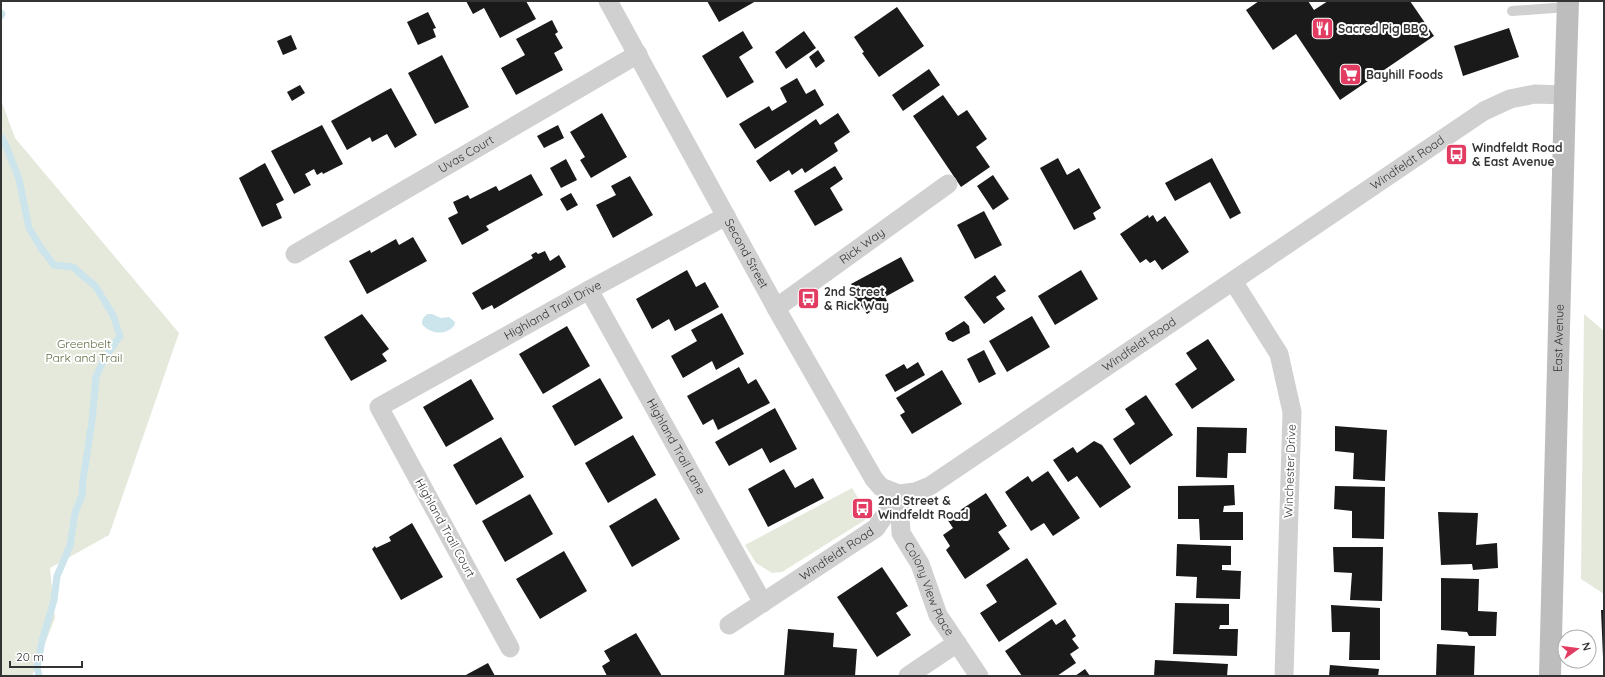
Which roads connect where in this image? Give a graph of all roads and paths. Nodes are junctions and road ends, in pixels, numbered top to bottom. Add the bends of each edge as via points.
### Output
1 (608, 1) edge
2 (1568, 4) edge
3 (1512, 11) dead end
4 (638, 54) junction
5 (1565, 95) junction
6 (948, 184) dead end
7 (726, 216) junction
8 (295, 254) dead end
9 (1233, 281) junction
10 (588, 290) junction
11 (776, 308) junction
12 (380, 407) joint
13 (899, 494) junction
14 (762, 603) junction
15 (730, 625) dead end
16 (957, 644) junction
17 (510, 648) dead end
18 (908, 676) edge
19 (979, 676) edge
20 (1284, 676) edge
21 (1550, 676) edge

1 - 4 street, Second Street
2 - 3 lane
2 - 5 street, East Avenue
4 - 7 street, Second Street
4 - 8 street, Uvas Court
5 - 9 street, Windfeldt Road via 1536,94 1510,99 1484,111
5 - 21 street, East Avenue
6 - 11 street, Rick Way
7 - 10 street, Highland Trail Drive
7 - 11 street, Second Street
9 - 13 street, Windfeldt Road via 930,486 915,492
9 - 20 street, Winchester Drive via 1279,354 1292,412
10 - 12 street, Highland Trail Drive
10 - 14 street, Highland Trail Lane
11 - 13 street, Second Street via 874,478 881,487
12 - 17 street, Highland Trail Court
13 - 14 street, Windfeldt Road via 876,528
13 - 16 street, Colony View Place via 902,533 920,564 938,615
14 - 15 street, Windfeldt Road
16 - 18 street
16 - 19 street, Colony View Place

